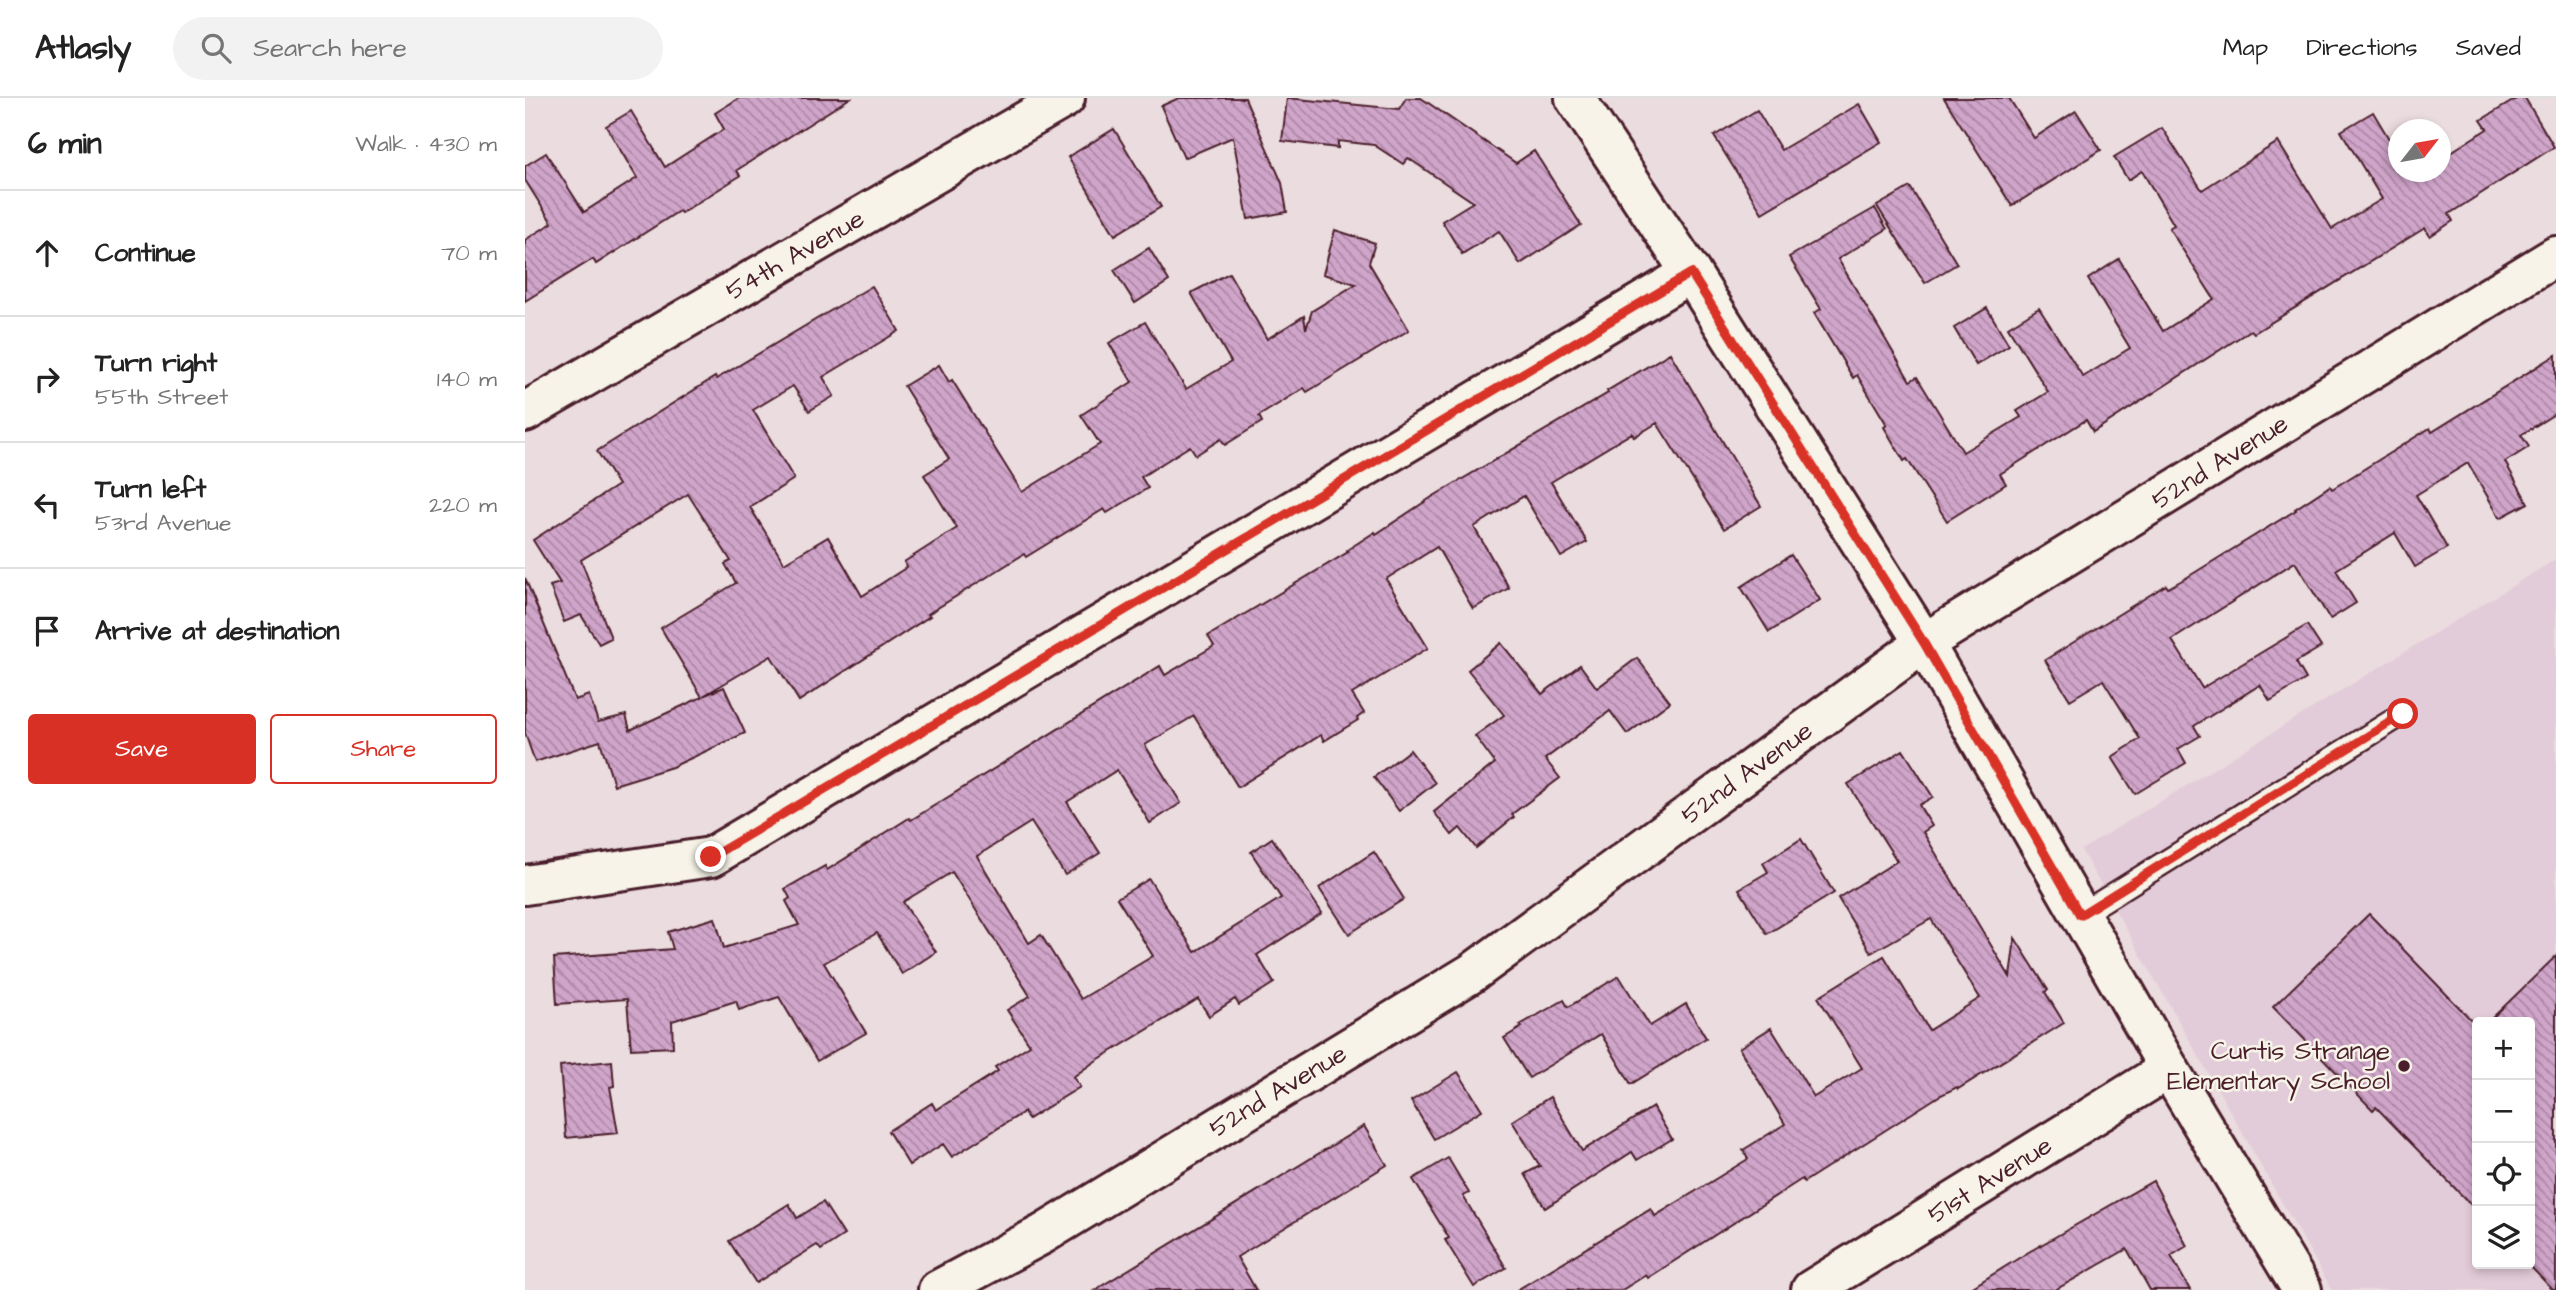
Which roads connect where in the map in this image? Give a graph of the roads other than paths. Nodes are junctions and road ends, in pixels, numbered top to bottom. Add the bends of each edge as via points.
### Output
1 (1065, 98) edge
2 (1576, 98) edge
3 (2556, 256) edge
4 (1691, 273) junction
5 (525, 412) edge
6 (1924, 643) junction
7 (2403, 714) dead end
8 (525, 885) edge
9 (2080, 915) junction
10 (2169, 1069) junction
11 (938, 1290) edge
12 (1811, 1290) edge
13 (2302, 1290) edge

1 - 5 street, 54th Avenue
2 - 4 street
3 - 6 street, 52nd Avenue
4 - 6 street
4 - 8 street via 711,857
6 - 9 street
6 - 11 street, 52nd Avenue via 1472,973 1043,1234
7 - 9 lane
9 - 10 street
10 - 12 street, 51st Avenue
10 - 13 street

